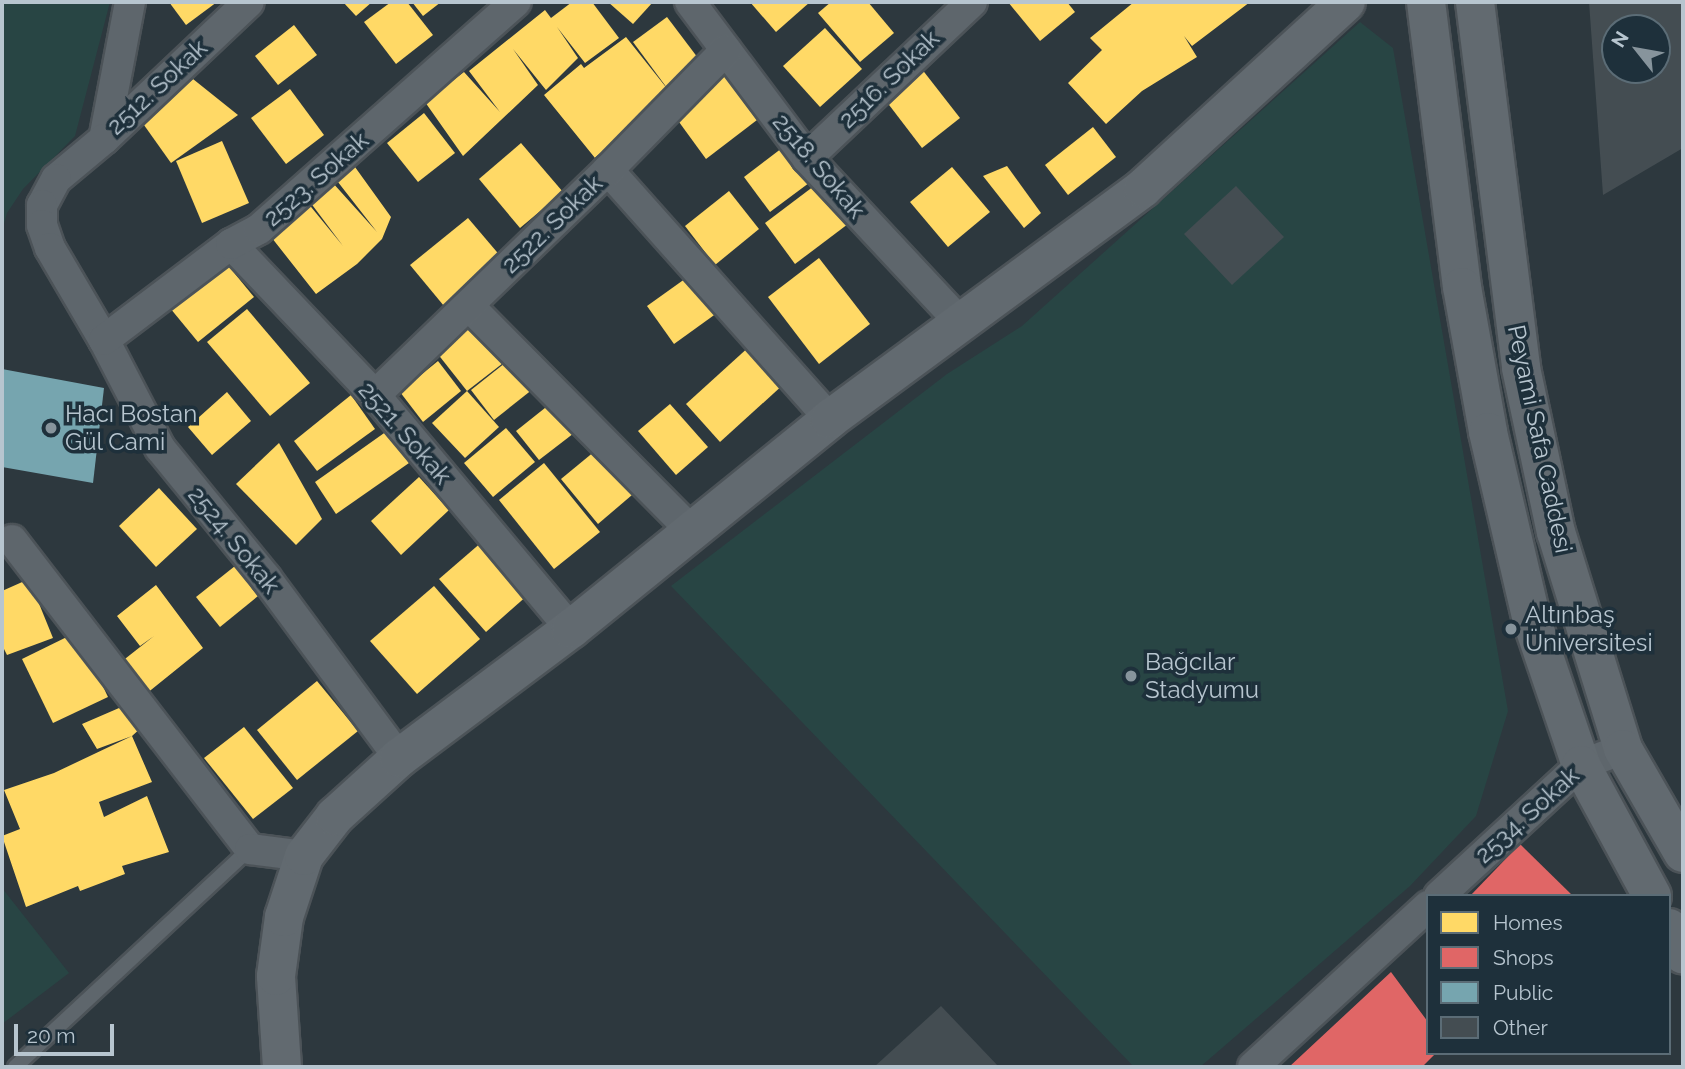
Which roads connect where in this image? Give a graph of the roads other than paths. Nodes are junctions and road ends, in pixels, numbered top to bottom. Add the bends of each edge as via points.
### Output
1 (130, 2) edge
2 (248, 2) edge
3 (516, 2) edge
4 (690, 2) edge
5 (972, 2) edge
6 (1346, 2) edge
7 (1426, 2) edge
8 (1475, 2) edge
9 (726, 50) junction
10 (104, 139) junction
11 (807, 158) junction
12 (608, 170) junction
13 (231, 244) junction
14 (468, 306) junction
15 (959, 321) junction
16 (104, 340) junction
17 (375, 395) junction
18 (830, 419) junction
19 (692, 531) junction
20 (12, 540) dead end
21 (571, 629) junction
22 (1623, 749) junction
23 (399, 758) junction
24 (1581, 765) junction
25 (250, 849) junction
26 (1683, 853) edge
27 (304, 856) junction
28 (1441, 894) edge
29 (1651, 894) edge
30 (1426, 908) edge
31 (1671, 932) edge
32 (1683, 954) edge
33 (15, 1067) edge
34 (282, 1067) edge
35 (1253, 1067) edge

1 - 10 street, 2512. Sokak
2 - 10 street, 2512. Sokak
3 - 13 street, 2523. Sokak via 259,229
4 - 9 street, 2518. Sokak
5 - 11 street, 2516. Sokak
6 - 15 main road via 1143,188
7 - 24 main road via 1462,287 1488,432 1532,621
8 - 22 main road, Peyami Safa Caddesi via 1521,368 1556,532
9 - 11 street, 2518. Sokak
9 - 12 street, 2522. Sokak
10 - 16 street, 2524. Sokak via 56,179 42,205 42,225 50,248
11 - 15 street, 2518. Sokak
12 - 14 street, 2522. Sokak
12 - 18 street
13 - 16 street, 2523. Sokak
13 - 17 street, 2521. Sokak
14 - 17 street, 2522. Sokak
14 - 19 street
15 - 18 main road
16 - 23 street, 2524. Sokak via 160,448 266,578
17 - 21 street, 2521. Sokak
18 - 19 main road
19 - 21 main road
20 - 25 street
21 - 23 main road
22 - 24 street, 2534. Sokak
22 - 26 main road, Peyami Safa Caddesi
23 - 27 main road via 335,816
24 - 28 street, 2534. Sokak
24 - 29 main road
25 - 27 street
25 - 33 lane
27 - 34 main road via 284,917 276,976
30 - 35 street
31 - 32 main road

